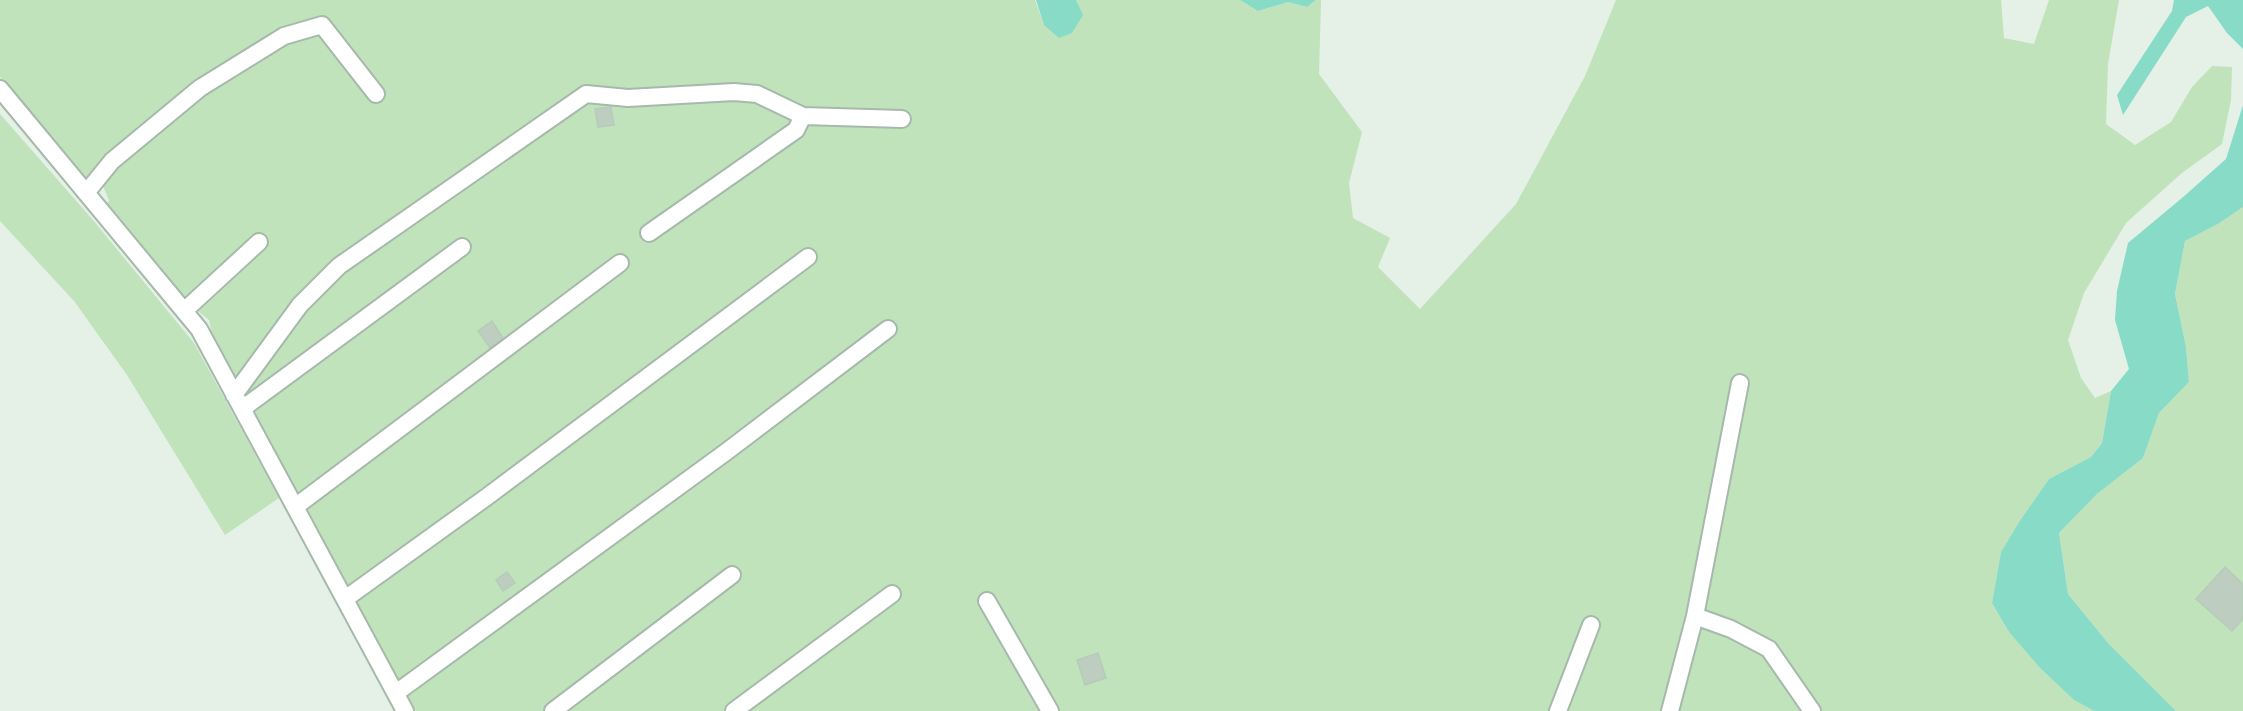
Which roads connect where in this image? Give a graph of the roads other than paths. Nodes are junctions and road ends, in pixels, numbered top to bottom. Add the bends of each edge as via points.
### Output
1 (0, 89) edge
2 (376, 94) dead end
3 (803, 116) junction
4 (902, 119) dead end
5 (86, 193) junction
6 (649, 233) dead end
7 (259, 242) dead end
8 (462, 247) dead end
9 (808, 257) dead end
10 (620, 263) dead end
11 (184, 311) junction
12 (888, 329) dead end
13 (1740, 383) dead end
14 (238, 402) junction
15 (295, 507) junction
16 (732, 575) dead end
17 (892, 594) dead end
18 (345, 599) junction
19 (987, 601) dead end
20 (1695, 616) junction
21 (1591, 624) dead end
22 (396, 693) junction
23 (405, 711) edge
24 (553, 711) edge
25 (734, 711) edge
26 (1050, 711) edge
27 (1558, 711) edge
28 (1670, 711) edge
29 (1812, 711) edge

1 - 5 street
2 - 5 street via 322,25 284,36 200,88 112,161
3 - 4 street
3 - 6 street via 795,130
3 - 14 street via 757,94 628,98 586,94 339,266 300,305
5 - 11 street
7 - 11 street
8 - 14 street
9 - 18 street
10 - 15 street
11 - 14 street via 199,329
12 - 22 street
13 - 20 street
14 - 15 street
15 - 18 street
16 - 24 street
17 - 25 street
18 - 22 street
19 - 26 street
20 - 28 street
20 - 29 street via 1769,649
21 - 27 street
22 - 23 street

